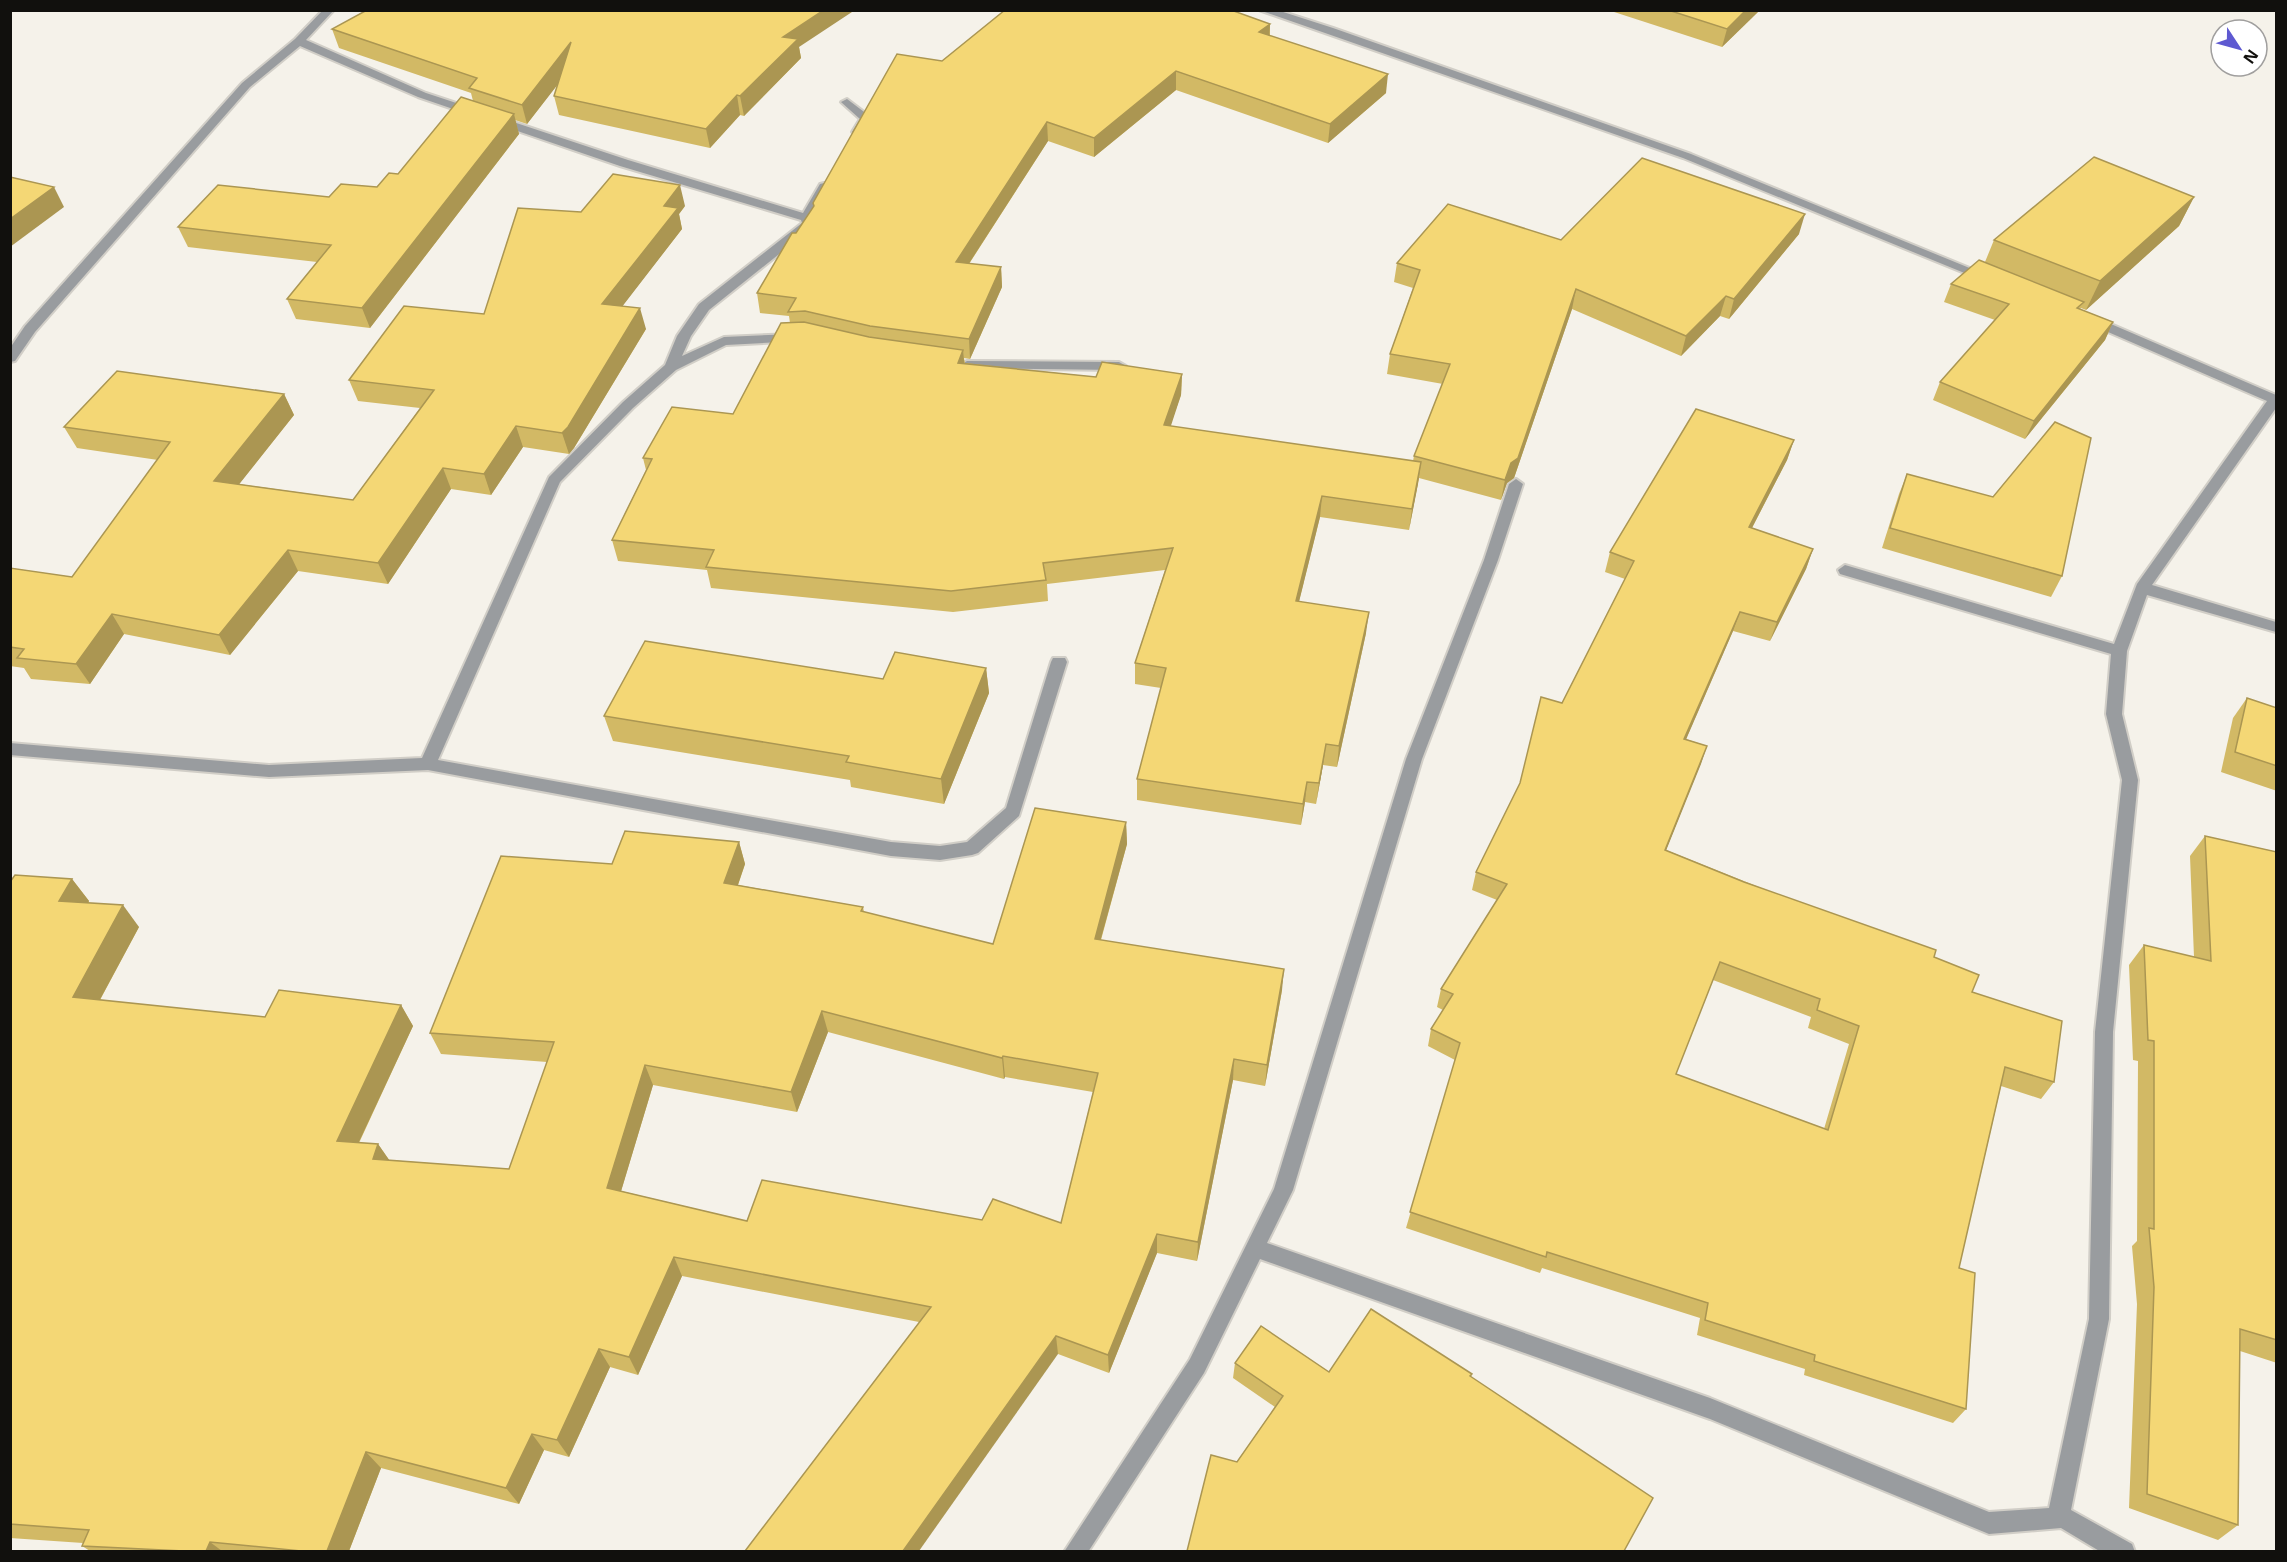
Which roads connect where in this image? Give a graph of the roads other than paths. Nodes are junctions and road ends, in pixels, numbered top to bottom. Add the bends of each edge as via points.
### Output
1 (329, 10) edge
2 (1264, 10) edge
3 (299, 41) junction
4 (847, 102) dead end
5 (854, 138) edge
6 (830, 178) edge
7 (806, 218) junction
8 (2003, 284) edge
9 (2080, 315) edge
10 (808, 337) edge
11 (10, 358) edge
12 (953, 363) edge
13 (1119, 366) edge
14 (671, 367) junction
15 (2276, 400) edge
16 (1516, 484) edge
17 (1845, 570) dead end
18 (2142, 588) junction
19 (2277, 627) edge
20 (2119, 651) junction
21 (1059, 662) dead end
22 (10, 749) edge
23 (429, 764) junction
24 (1255, 1248) junction
25 (2059, 1515) junction
26 (1075, 1551) edge
27 (2124, 1551) edge

1 - 3 street
2 - 8 street via 1687,156
3 - 7 street via 422,95 624,163
3 - 11 street via 246,85 30,329
4 - 5 street via 866,118
6 - 7 street
7 - 14 street via 809,224 704,307 684,336
9 - 15 street
10 - 14 street via 724,341
12 - 13 street
14 - 23 street via 554,480
15 - 18 street
16 - 24 street via 1414,759 1283,1190
17 - 20 street
18 - 19 street
18 - 20 street
20 - 25 street via 2114,714 2130,780 2104,1032 2099,1319
21 - 23 street via 1013,811 972,848 940,853 891,849
22 - 23 street via 269,771
24 - 25 street via 1710,1409 1989,1523 2056,1519
24 - 26 street via 1197,1365
25 - 27 street

